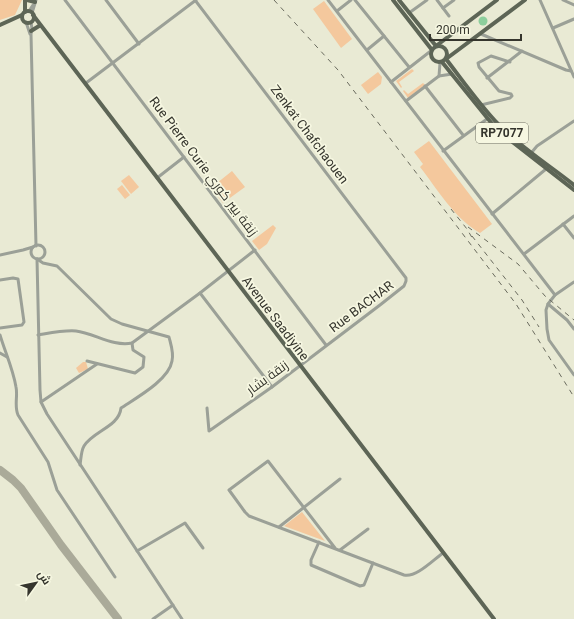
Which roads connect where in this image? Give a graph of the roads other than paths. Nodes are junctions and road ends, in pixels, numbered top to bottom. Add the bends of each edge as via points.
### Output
1 (26, 0) edge
2 (65, 0) edge
3 (106, 0) edge
4 (196, 0) edge
5 (328, 0) edge
6 (351, 0) edge
7 (355, 0) edge
8 (393, 0) edge
9 (399, 0) edge
10 (427, 0) edge
11 (437, 0) edge
12 (454, 0) edge
13 (497, 0) edge
14 (525, 0) edge
15 (540, 0) edge
16 (562, 0) edge
17 (36, 1) edge
18 (574, 5) edge
19 (443, 8) junction
20 (337, 11) junction
21 (28, 13) junction
22 (409, 13) junction
23 (449, 16) dead end
24 (574, 20) edge
25 (11, 21) junction
26 (28, 22) junction
27 (0, 25) edge
28 (39, 26) junction
29 (552, 28) junction
30 (44, 29) junction
31 (31, 33) junction
32 (481, 34) junction
33 (384, 36) junction
34 (139, 44) junction
35 (436, 46) junction
36 (367, 50) junction
37 (432, 50) junction
38 (522, 51) junction
39 (446, 59) junction
40 (441, 62) junction
41 (510, 62) junction
42 (113, 63) junction
43 (409, 67) junction
44 (571, 70) junction
45 (452, 74) junction
46 (438, 76) junction
47 (574, 77) edge
48 (487, 78) junction
49 (391, 82) junction
50 (86, 84) junction
51 (425, 86) junction
52 (406, 101) junction
53 (481, 105) junction
54 (487, 119) junction
55 (574, 121) edge
56 (463, 135) junction
57 (443, 151) junction
58 (532, 152) junction
59 (184, 157) junction
60 (546, 169) junction
61 (157, 178) junction
62 (574, 185) edge
63 (574, 190) edge
64 (492, 214) junction
65 (574, 216) edge
66 (563, 224) junction
67 (574, 238) edge
68 (37, 246) junction
69 (23, 250) junction
70 (254, 250) junction
71 (0, 254) edge
72 (524, 254) junction
73 (33, 257) junction
74 (42, 258) junction
75 (37, 259) junction
76 (46, 264) junction
77 (228, 271) junction
78 (0, 280) edge
79 (406, 281) joint
80 (574, 282) edge
81 (200, 293) junction
82 (555, 295) junction
83 (548, 304) junction
84 (0, 328) edge
85 (574, 329) edge
86 (150, 331) junction
87 (0, 335) edge
88 (38, 335) junction
89 (1, 343) edge
90 (132, 343) junction
91 (326, 345) junction
92 (0, 353) edge
93 (8, 357) junction
94 (87, 361) dead end
95 (97, 364) junction
96 (300, 366) junction
97 (574, 375) edge
98 (272, 387) junction
99 (41, 402) junction
100 (207, 408) dead end
101 (82, 451) junction
102 (74, 457) junction
103 (80, 465) junction
104 (340, 479) dead end
105 (304, 508) junction
106 (279, 527) junction
107 (368, 529) dead end
108 (319, 542) junction
109 (203, 548) dead end
110 (335, 548) junction
111 (340, 550) junction
112 (137, 551) junction
113 (443, 552) junction
114 (373, 563) junction
115 (115, 577) dead end
116 (172, 604) junction
117 (153, 619) edge
118 (182, 619) edge
119 (494, 619) edge

1 - 17 main road
1 - 21 main road
2 - 42 street, Rue Pierre Curie زنقة بيير كوري
3 - 34 street
4 - 34 street
4 - 79 street, Zenkat Chafchaouen
5 - 20 street
6 - 20 street
7 - 33 street
8 - 37 main road, RP7077
9 - 22 main road, RP7077
10 - 22 street
11 - 19 street
12 - 19 street
13 - 35 main road
14 - 32 main road
15 - 29 street
16 - 18 street
17 - 21 street
19 - 23 street
20 - 36 street
21 - 25 main road
21 - 26 main road
21 - 26 main road via 33,18
21 - 30 main road, Avenue Saadiyine
22 - 35 main road, RP7077
24 - 29 street
25 - 26 main road
25 - 27 main road
26 - 28 main road, Avenue Saadiyine
26 - 31 street
28 - 30 main road, Avenue Saadiyine
28 - 31 main road
29 - 44 street
30 - 50 main road, Avenue Saadiyine
31 - 68 street
32 - 38 street
32 - 39 main road
33 - 36 street
33 - 43 street
34 - 42 street
35 - 37 main road
35 - 39 main road, RP7077 via 446,49
36 - 49 street
37 - 40 main road, RP7077 via 432,58 435,62
37 - 43 street
38 - 41 street
38 - 44 street
39 - 40 main road
39 - 53 main road, RP7077
40 - 45 main road, RP7077
40 - 46 street
41 - 48 street
41 - 48 street via 491,56 479,63 478,66
42 - 50 street
42 - 59 street, Rue Pierre Curie زنقة بيير كوري
43 - 49 street
44 - 47 street
45 - 46 street
45 - 54 main road, RP7077
46 - 51 street
48 - 53 street via 499,91 512,96
49 - 52 street
50 - 61 main road, Avenue Saadiyine
51 - 52 street
51 - 56 street
52 - 57 street
53 - 58 main road, RP7077 via 508,134
54 - 56 street
54 - 60 main road, RP7077
55 - 58 street
56 - 57 street
57 - 64 street
58 - 62 main road, RP7077
59 - 61 street
59 - 70 street, Rue Pierre Curie زنقة بيير كوري
60 - 63 main road, RP7077
60 - 64 street
61 - 77 main road, Avenue Saadiyine
64 - 72 street
65 - 66 street
66 - 67 street
66 - 72 street
68 - 69 street
68 - 73 street via 31,250
68 - 74 street via 44,251
69 - 71 street
69 - 73 street
70 - 77 street
70 - 91 street, Rue Pierre Curie زنقة بيير كوري
72 - 82 street
73 - 75 street
74 - 75 street
74 - 76 street
75 - 76 street
75 - 88 street
76 - 86 street via 55,264 59,267 116,322
77 - 81 street
77 - 96 main road, Avenue Saadiyine
78 - 84 street via 18,279 24,322 22,325
79 - 91 street, Rue BACHAR via 404,286
80 - 82 street
81 - 86 street
81 - 98 street
82 - 83 street
83 - 85 street
83 - 97 street via 546,310 549,340
86 - 90 street
86 - 101 street via 169,337 173,354 168,371 121,408 114,422 88,441
87 - 89 street
88 - 90 street via 76,331 125,344
88 - 99 street
89 - 93 street
90 - 95 street via 134,350 144,357 144,367 135,373
91 - 96 street, زنقة بشار
92 - 93 street
93 - 115 street via 17,388 15,409 48,462 57,490
94 - 95 street
95 - 99 street
96 - 98 street, زنقة بشار
96 - 113 main road, Avenue Saadiyine
98 - 100 street, زنقة بشار via 209,431
99 - 102 street
101 - 102 street
101 - 103 street
102 - 103 street
103 - 112 street
104 - 105 street
105 - 106 street
105 - 106 street via 268,461 230,490 249,516
105 - 110 street
106 - 108 street
107 - 111 street
108 - 110 street
108 - 114 street via 311,565 360,586 364,585
109 - 112 street via 184,523
110 - 111 street
111 - 114 street
112 - 116 street
113 - 114 street via 410,576
113 - 119 main road, Avenue Saadiyine
116 - 117 street
116 - 118 street

